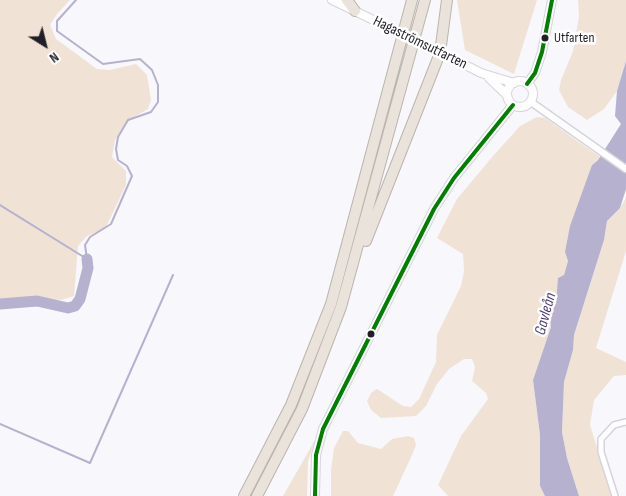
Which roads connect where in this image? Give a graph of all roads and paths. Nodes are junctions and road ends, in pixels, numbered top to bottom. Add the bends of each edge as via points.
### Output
1 (332, 0) edge
2 (347, 0) edge
3 (407, 0) edge
4 (412, 0) edge
5 (425, 0) edge
6 (447, 0) edge
7 (552, 0) edge
8 (355, 12) junction
9 (440, 53) junction
10 (398, 54) junction
11 (481, 72) junction
12 (514, 83) junction
13 (527, 84) junction
14 (507, 95) junction
15 (531, 102) junction
16 (512, 105) junction
17 (626, 169) edge
18 (353, 270) junction
19 (626, 422) edge
20 (285, 444) junction
21 (244, 496) edge
22 (257, 496) edge
23 (264, 496) edge
24 (316, 496) edge
25 (615, 496) edge

1 - 8 main road, Hagaströmsutfarten
2 - 8 highway
3 - 10 highway
4 - 10 highway
5 - 18 highway
6 - 9 highway
7 - 13 main road via 542,52 535,73
8 - 9 main road, Hagaströmsutfarten, bridge
9 - 11 main road, Hagaströmsutfarten
9 - 18 highway via 375,222
10 - 21 highway via 331,304 291,405
11 - 12 main road, Hagaströmsutfarten
11 - 14 main road, Hagaströmsutfarten
12 - 13 main road, Hagaströmsutfarten
12 - 14 main road
13 - 15 main road via 532,90
14 - 16 main road, Hagaströmsutfarten
15 - 16 main road via 520,107
15 - 17 street
16 - 24 main road via 454,178 434,209 324,429 316,455
18 - 20 highway via 327,348
19 - 25 street via 614,425 601,439 601,452
20 - 22 highway
20 - 23 highway

